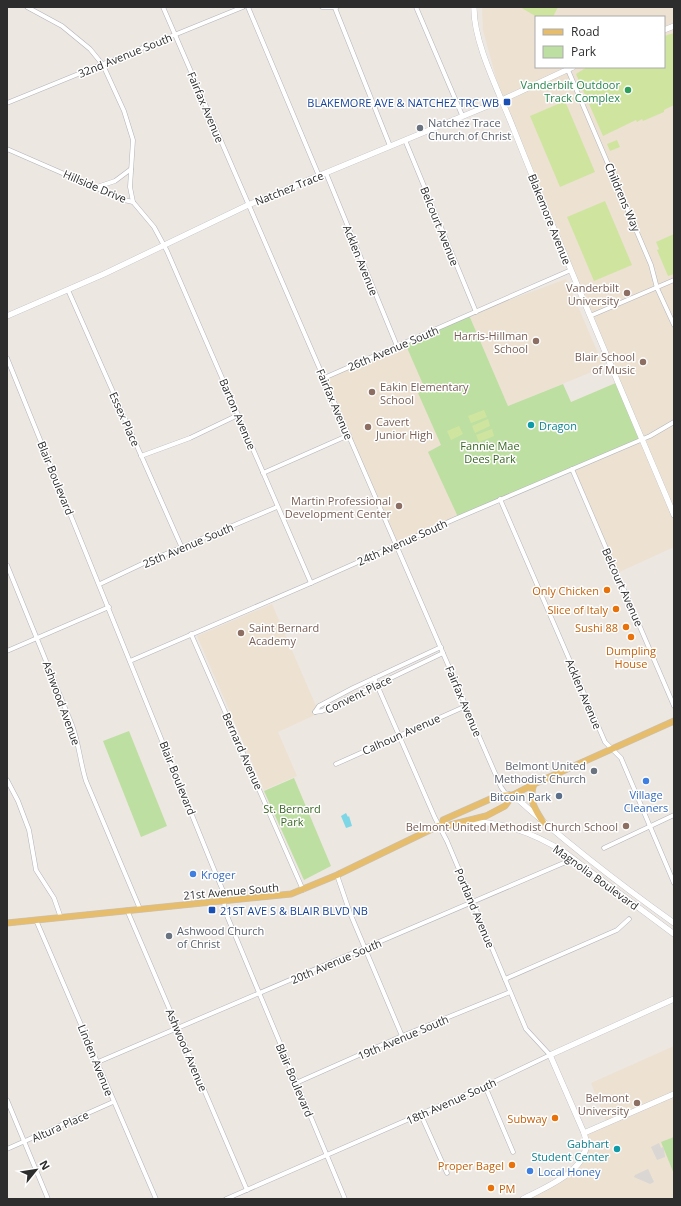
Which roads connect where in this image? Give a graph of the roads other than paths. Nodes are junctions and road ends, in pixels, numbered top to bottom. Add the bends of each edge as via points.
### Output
1 (27, 7) edge
2 (163, 7) edge
3 (243, 7) edge
4 (248, 7) edge
5 (322, 7) edge
6 (336, 7) edge
7 (416, 7) edge
8 (474, 7) edge
9 (175, 35) junction
10 (103, 64) junction
11 (571, 68) edge
12 (502, 100) junction
13 (7, 103) edge
14 (462, 116) junction
15 (405, 140) junction
16 (390, 146) junction
17 (7, 149) edge
18 (131, 169) junction
19 (326, 173) junction
20 (319, 176) junction
21 (97, 187) junction
22 (133, 202) junction
23 (248, 205) junction
24 (164, 245) junction
25 (571, 270) junction
26 (674, 280) edge
27 (658, 288) junction
28 (68, 290) junction
29 (476, 312) junction
30 (7, 316) edge
31 (590, 316) junction
32 (674, 326) edge
33 (397, 346) junction
34 (7, 358) edge
35 (324, 378) junction
36 (238, 415) junction
37 (674, 422) edge
38 (348, 435) junction
39 (642, 439) junction
40 (141, 456) junction
41 (572, 469) junction
42 (263, 473) junction
43 (500, 499) junction
44 (277, 507) junction
45 (674, 515) edge
46 (396, 545) junction
47 (182, 548) junction
48 (7, 564) edge
49 (311, 583) junction
50 (100, 584) junction
51 (109, 607) junction
52 (191, 634) junction
53 (37, 637) junction
54 (441, 647) junction
55 (7, 651) edge
56 (443, 653) junction
57 (130, 661) junction
58 (374, 678) junction
59 (377, 684) junction
60 (466, 706) junction
61 (674, 706) edge
62 (674, 721) edge
63 (398, 736) junction
64 (610, 749) junction
65 (336, 764) dead end
66 (7, 780) edge
67 (534, 784) junction
68 (513, 795) junction
69 (674, 815) edge
70 (467, 821) junction
71 (543, 822) junction
72 (440, 825) junction
73 (650, 826) junction
74 (604, 848) dead end
75 (573, 859) junction
76 (337, 875) junction
77 (674, 884) edge
78 (304, 890) junction
79 (224, 901) junction
80 (473, 902) junction
81 (140, 909) junction
82 (128, 910) junction
83 (61, 918) junction
84 (629, 919) dead end
85 (36, 920) junction
86 (7, 923) edge
87 (674, 923) edge
88 (674, 934) edge
89 (365, 949) junction
90 (505, 979) junction
91 (510, 992) junction
92 (259, 994) junction
93 (674, 999) edge
94 (178, 1029) junction
95 (402, 1036) junction
96 (550, 1055) junction
97 (98, 1062) junction
98 (296, 1083) junction
99 (485, 1086) junction
100 (674, 1094) edge
101 (7, 1100) edge
102 (113, 1102) junction
103 (421, 1114) junction
104 (584, 1133) junction
105 (24, 1142) junction
106 (7, 1148) edge
107 (513, 1152) dead end
108 (326, 1157) junction
109 (447, 1173) dead end
110 (247, 1190) junction
111 (48, 1199) edge
112 (156, 1199) edge
113 (226, 1199) edge
114 (345, 1199) edge
115 (523, 1199) edge

1 - 10 street via 62,26 90,49
2 - 9 street, Fairfax Avenue
3 - 9 street, 32nd Avenue South
4 - 20 street
5 - 6 street
6 - 16 street
7 - 14 street
8 - 12 main road, Blakemore Avenue via 477,30
9 - 10 street, 32nd Avenue South
9 - 23 street, Fairfax Avenue
10 - 13 street, 32nd Avenue South
10 - 18 street via 124,111 133,140
11 - 12 main road, Natchez Trace
11 - 27 street, Childrens Way via 652,265
12 - 14 main road, Natchez Trace
12 - 25 main road, Blakemore Avenue
14 - 15 main road, Natchez Trace
15 - 16 main road, Natchez Trace
15 - 29 street, Belcourt Avenue
16 - 19 main road, Natchez Trace
17 - 21 street, Hillside Drive
18 - 21 street via 115,180
18 - 22 street via 130,187
19 - 20 main road, Natchez Trace
19 - 33 street, Acklen Avenue
20 - 23 main road, Natchez Trace
21 - 22 street, Hillside Drive
22 - 24 street, Hillside Drive via 154,227
23 - 24 main road, Natchez Trace
23 - 35 street, Fairfax Avenue
24 - 28 main road, Natchez Trace
24 - 36 street, Barton Avenue
25 - 29 street, 26th Avenue South
25 - 31 main road, Blakemore Avenue
26 - 27 street
27 - 31 street
27 - 32 street, Childrens Way
28 - 30 main road, Natchez Trace
28 - 40 street, Essex Place
29 - 33 street, 26th Avenue South
31 - 39 main road, Blakemore Avenue
33 - 35 street, 26th Avenue South
34 - 50 street, Blair Boulevard
35 - 38 street, Fairfax Avenue
36 - 40 street via 190,438
36 - 42 street, Barton Avenue
37 - 39 street, 24th Avenue South
38 - 42 street
38 - 46 street, Fairfax Avenue
39 - 41 street, 24th Avenue South
39 - 45 main road, Blakemore Avenue
40 - 47 street, Essex Place
41 - 43 street, 24th Avenue South
41 - 61 street, Belcourt Avenue
42 - 44 street, Barton Avenue
43 - 46 street, 24th Avenue South
43 - 64 street, Acklen Avenue
44 - 47 street, 25th Avenue South
44 - 49 street, Barton Avenue
46 - 49 street, 24th Avenue South
46 - 54 street, Fairfax Avenue
47 - 50 street, 25th Avenue South
48 - 53 street, Ashwood Avenue
49 - 52 street, 24th Avenue South
50 - 51 street, Blair Boulevard
51 - 53 street
51 - 57 street, Blair Boulevard
52 - 57 street, 24th Avenue South
52 - 78 street, Bernard Avenue
53 - 55 street
53 - 81 street, Ashwood Avenue via 79,744 79,759 86,780
54 - 56 street, Fairfax Avenue
54 - 58 street, Convent Place
56 - 59 street, Convent Place
56 - 60 street, Fairfax Avenue
57 - 79 street, Blair Boulevard via 220,885
58 - 59 street, Portland Avenue
58 - 59 street, Convent Place via 319,706 314,712 322,711
59 - 63 street, Portland Avenue
60 - 63 street, Calhoun Avenue
60 - 68 street, Fairfax Avenue via 500,787 505,793
62 - 64 main road, 21st Avenue South
63 - 65 street, Calhoun Avenue
63 - 72 street, Portland Avenue
64 - 67 main road, 21st Avenue South
64 - 73 street, Acklen Avenue via 621,758
66 - 83 street via 29,830 36,870 54,898
67 - 68 main road, 21st Avenue South
67 - 71 main road via 531,792 532,802
68 - 70 main road, 21st Avenue South via 505,806 486,816
68 - 71 main road, Magnolia Boulevard
68 - 72 main road, 21st Avenue South via 497,796 443,820
69 - 73 street
70 - 72 main road, 21st Avenue South
70 - 75 main road, Magnolia Boulevard via 494,823 520,830 549,843
71 - 87 main road, Magnolia Boulevard via 604,872
72 - 76 main road, 21st Avenue South
72 - 80 street, Portland Avenue
73 - 74 street
73 - 77 street, Acklen Avenue
75 - 80 street, 20th Avenue South
75 - 88 main road, Magnolia Boulevard
76 - 78 main road, 21st Avenue South
76 - 89 street
78 - 79 main road, 21st Avenue South via 274,897
79 - 81 main road, 21st Avenue South
79 - 92 street, Blair Boulevard via 225,911
80 - 89 street, 20th Avenue South
80 - 90 street, Portland Avenue
81 - 82 main road, 21st Avenue South
82 - 83 main road, 21st Avenue South
82 - 94 street, Ashwood Avenue
83 - 85 main road, 21st Avenue South
84 - 90 street via 617,930
85 - 86 main road, 21st Avenue South
85 - 97 street, Linden Avenue
89 - 92 street, 20th Avenue South
89 - 95 street
90 - 91 street, Portland Avenue
91 - 95 street, 19th Avenue South
91 - 96 street, Portland Avenue via 526,1029
92 - 94 street, 20th Avenue South
92 - 98 street, Blair Boulevard
93 - 96 main road, 18th Avenue South
94 - 97 street, 20th Avenue South
94 - 110 street, Ashwood Avenue
95 - 98 street, 19th Avenue South
96 - 99 street, 18th Avenue South
96 - 104 main road, Portland Avenue
97 - 102 street, Linden Avenue
98 - 108 street, Blair Boulevard
99 - 103 street, 18th Avenue South
99 - 107 street
100 - 104 main road
101 - 105 street
102 - 105 street, Altura Place
102 - 112 street, Linden Avenue
103 - 108 street, 18th Avenue South
103 - 109 street
104 - 115 main road via 586,1148 573,1170
105 - 106 street, Altura Place
105 - 111 street
108 - 110 street, 18th Avenue South
108 - 114 street, Blair Boulevard
110 - 113 street, 18th Avenue South via 242,1195

